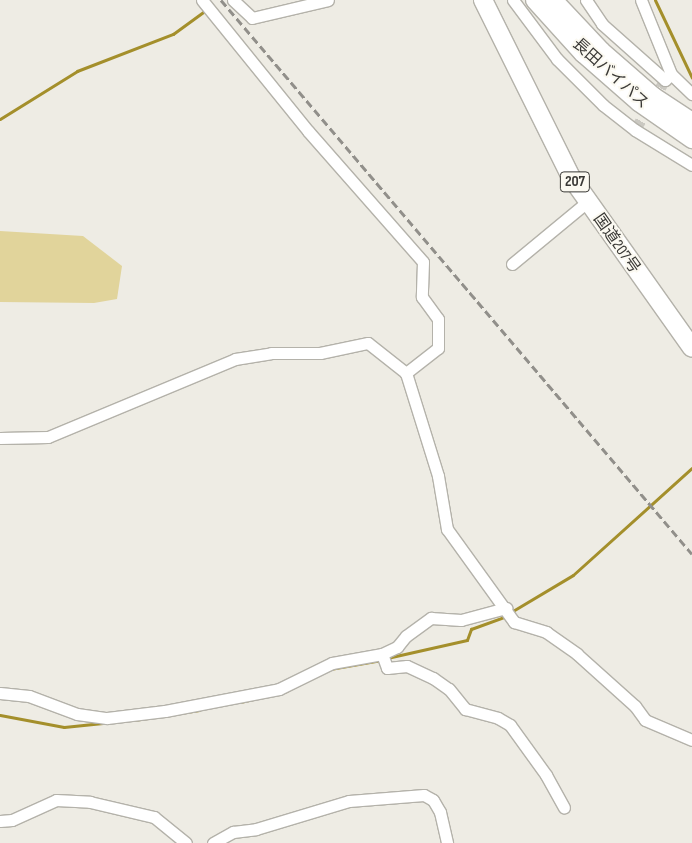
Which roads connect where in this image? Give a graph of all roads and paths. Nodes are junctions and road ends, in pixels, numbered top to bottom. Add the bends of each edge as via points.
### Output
1 (202, 0) edge
2 (233, 0) edge
3 (328, 0) edge
4 (483, 0) edge
5 (513, 0) edge
6 (534, 0) edge
7 (553, 0) edge
8 (586, 0) edge
9 (641, 0) edge
10 (671, 74) junction
11 (692, 94) edge
12 (692, 122) edge
13 (692, 139) edge
14 (692, 165) edge
15 (587, 202) junction
16 (512, 264) dead end
17 (692, 348) edge
18 (406, 373) junction
19 (0, 438) edge
20 (507, 608) junction
21 (384, 659) junction
22 (0, 692) edge
23 (692, 740) edge
24 (564, 807) dead end
25 (0, 821) edge
26 (186, 843) edge
27 (212, 843) edge
28 (447, 843) edge

1 - 18 street via 308,131 423,262 422,297 438,319 438,348
2 - 3 street via 252,18
4 - 15 highway, 国道207号 / 207
5 - 14 street via 557,59 603,105 635,130
6 - 13 highway, 長田バイパス via 583,53 639,102
7 - 12 highway, 長田バイパス via 601,51 654,97
8 - 10 street via 602,24 665,80
9 - 10 street
10 - 11 street
15 - 16 street
15 - 17 highway, 国道207号 / 207
18 - 19 street via 368,343 320,353 271,353 235,359 48,437
18 - 20 street via 438,476 447,528
20 - 21 street via 461,620 431,618
20 - 23 street via 512,619 546,632 577,654 635,706 645,720
21 - 22 street via 332,663 279,689 165,711 107,718 77,714 29,696
21 - 24 street via 433,678 449,688 465,709 498,718 510,725 546,775
25 - 26 street via 12,820 56,800 90,802 154,817
27 - 28 street via 233,832 256,829 348,801 424,795 433,800 440,812

